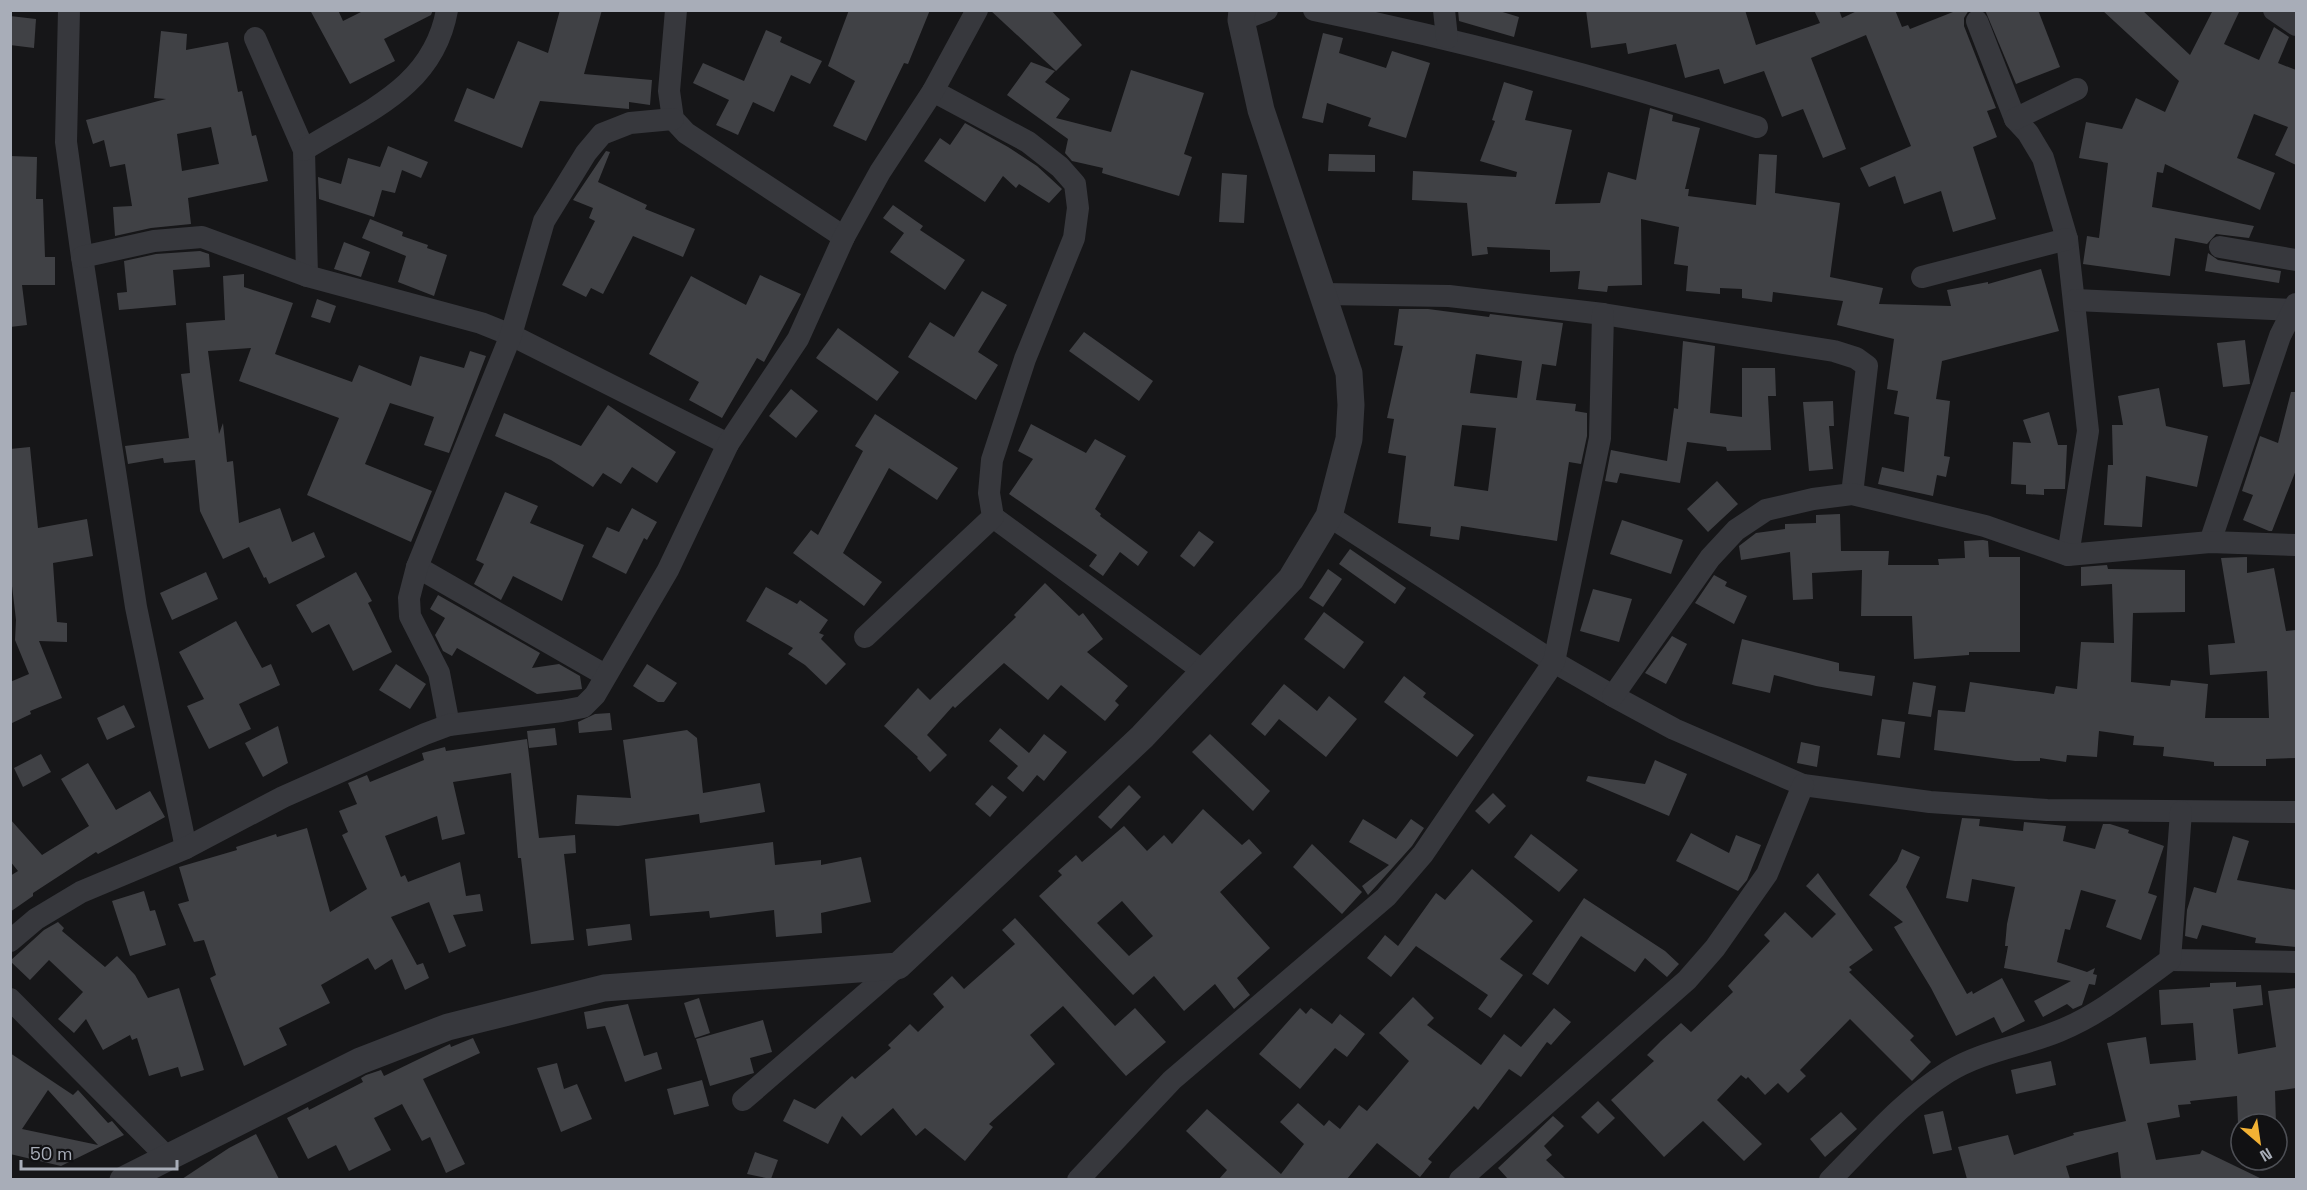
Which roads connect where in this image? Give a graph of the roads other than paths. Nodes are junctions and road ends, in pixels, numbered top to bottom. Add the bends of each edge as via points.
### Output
1 (69, 10) edge
2 (447, 10) edge
3 (676, 10) edge
4 (977, 10) edge
5 (1267, 10) edge
6 (1314, 10) edge
7 (1444, 10) edge
8 (2274, 10) edge
9 (1241, 15) edge
10 (1977, 21) dead end
11 (2296, 25) edge
12 (255, 38) dead end
13 (1447, 38) junction
14 (2077, 89) dead end
15 (933, 91) junction
16 (2015, 118) junction
17 (673, 119) junction
18 (1757, 127) dead end
19 (304, 150) junction
20 (844, 237) junction
21 (2067, 239) junction
22 (2220, 247) dead end
23 (82, 257) junction
24 (2296, 260) edge
25 (307, 276) junction
26 (1922, 277) dead end
27 (1324, 294) junction
28 (2074, 300) junction
29 (2296, 307) edge
30 (1603, 314) junction
31 (512, 335) junction
32 (728, 444) junction
33 (1852, 494) junction
34 (1329, 516) junction
35 (993, 517) junction
36 (2210, 542) junction
37 (2296, 544) edge
38 (2068, 555) junction
39 (417, 567) junction
40 (865, 637) dead end
41 (1554, 662) junction
42 (1203, 671) junction
43 (605, 675) junction
44 (1613, 696) junction
45 (449, 725) junction
46 (1803, 785) junction
47 (2181, 812) junction
48 (2296, 812) edge
49 (186, 848) junction
50 (10, 941) edge
51 (2170, 960) junction
52 (2296, 962) edge
53 (898, 966) junction
54 (10, 999) edge
55 (743, 1100) dead end
56 (167, 1157) junction
57 (123, 1179) edge
58 (1078, 1179) edge
59 (1460, 1179) edge
60 (1830, 1179) edge

1 - 23 street via 66,142
2 - 19 street via 434,51 419,73 396,95
3 - 17 street via 669,91
4 - 15 street
5 - 9 street
6 - 13 street
7 - 13 street
8 - 11 street
9 - 27 street via 1261,110
10 - 16 street
12 - 19 street
13 - 18 street via 1654,93
14 - 16 street
15 - 20 street via 880,172
15 - 35 street via 1028,142 1075,184 1078,208 1074,238 1025,359 992,460 989,493
16 - 21 street via 2043,158
17 - 20 street via 686,133
17 - 31 street via 630,123 594,141 544,221
19 - 25 street
20 - 32 street via 798,339
21 - 26 street
21 - 28 street
22 - 24 street
23 - 25 street via 154,241 202,237
23 - 49 street via 136,607
25 - 31 street
27 - 30 street via 1449,296
27 - 34 street via 1349,373 1351,405 1349,439
28 - 29 street
28 - 38 street via 2088,431
29 - 36 street via 2280,336
30 - 33 street via 1834,351 1856,358 1867,366
30 - 41 street via 1600,438
31 - 32 street
31 - 39 street
32 - 43 street via 668,570
33 - 38 street via 1985,526
33 - 44 street via 1767,510 1736,530 1710,558
34 - 41 street
34 - 42 street via 1291,579
35 - 40 street
35 - 42 street
36 - 37 street
36 - 38 street
39 - 43 street
39 - 45 street via 409,598 410,616 439,673
41 - 44 street
41 - 58 street via 1423,854 1386,897 1172,1080
42 - 53 street via 1142,737
43 - 45 street via 595,695 583,707
44 - 46 street via 1674,729
45 - 49 street via 283,797
46 - 47 street via 1930,802 2047,810
46 - 59 street via 1767,874 1715,948 1687,980
47 - 48 street
47 - 51 street
49 - 50 street via 81,892 36,919
51 - 52 street
51 - 60 street via 2099,1012 1950,1071 1917,1094
53 - 55 street
53 - 56 street via 647,983 604,988 526,1006 448,1027 360,1062
54 - 56 street
56 - 57 street

